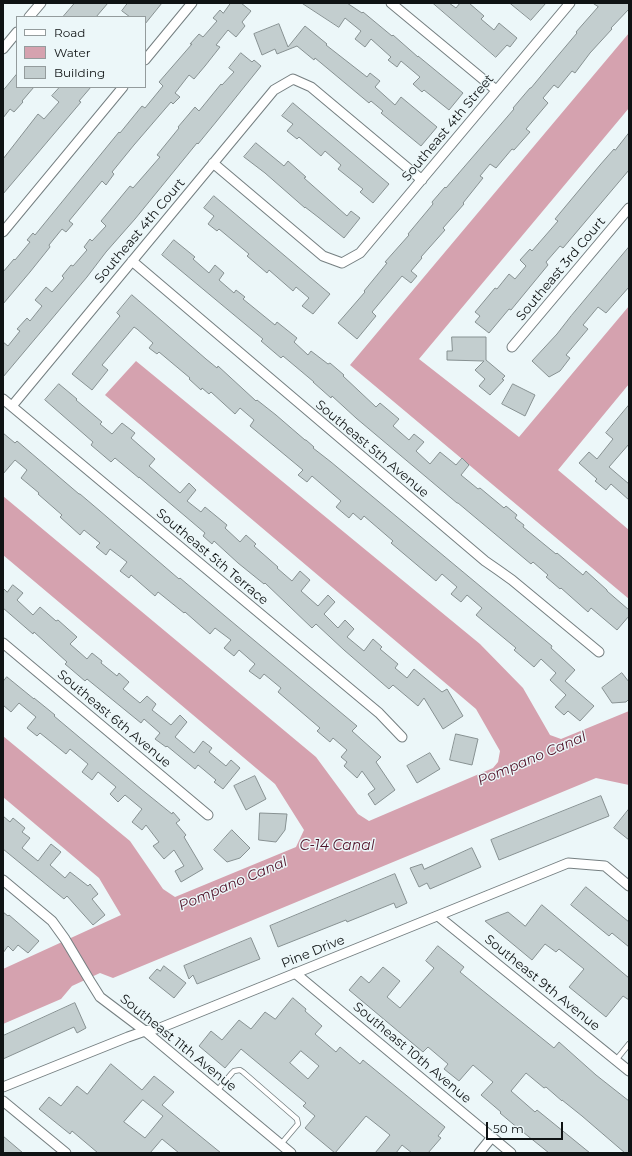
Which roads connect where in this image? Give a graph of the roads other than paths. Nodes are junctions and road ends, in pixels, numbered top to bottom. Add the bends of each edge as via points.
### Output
1 (41, 3) edge
2 (192, 3) edge
3 (391, 3) edge
4 (570, 3) edge
5 (30, 16) edge
6 (16, 33) edge
7 (3, 48) edge
8 (146, 59) edge
9 (122, 88) edge
10 (496, 90) junction
11 (213, 163) junction
12 (422, 180) junction
13 (629, 208) edge
14 (3, 232) edge
15 (132, 261) junction
16 (512, 347) dead end
17 (3, 399) edge
18 (12, 406) junction
19 (3, 643) edge
20 (599, 652) dead end
21 (402, 737) dead end
22 (208, 815) dead end
23 (3, 880) edge
24 (629, 886) edge
25 (438, 916) junction
26 (295, 973) junction
27 (145, 1031) junction
28 (629, 1044) edge
29 (616, 1060) junction
30 (629, 1070) edge
31 (3, 1087) edge
32 (217, 1091) junction
33 (3, 1101) edge
34 (492, 1138) junction
35 (281, 1144) junction
36 (66, 1153) edge
37 (291, 1153) edge
38 (479, 1153) edge
39 (511, 1153) edge

1 - 5 street
2 - 8 street
3 - 10 street
4 - 10 street, Southeast 4th Street
6 - 7 street
9 - 14 street
10 - 12 street, Southeast 4th Street
11 - 12 street, Southeast 4th Street via 323,256 342,263 360,254
11 - 12 street, Southeast 4th Court via 274,90 293,79 311,87
11 - 15 street, Southeast 4th Court
13 - 16 street, Southeast 3rd Court
15 - 18 street, Southeast 4th Court
15 - 20 street, Southeast 5th Avenue via 484,562 512,580
17 - 18 street, Southeast 5th Terrace
18 - 21 street, Southeast 5th Terrace via 373,708
19 - 22 street, Southeast 6th Avenue
23 - 27 street, Southeast 11th Avenue via 52,921 100,996
24 - 25 street, Pine Drive via 605,866 568,863
25 - 26 street, Pine Drive
25 - 29 street, Southeast 9th Avenue
26 - 27 street, Pine Drive via 160,1028
26 - 34 street, Southeast 10th Avenue
27 - 31 street, Pine Drive
27 - 32 street, Southeast 11th Avenue
28 - 29 lane
29 - 30 street, Southeast 9th Avenue
32 - 35 street, Southeast 11th Avenue
32 - 35 lane via 234,1070 240,1070 297,1119 298,1124
33 - 36 street
34 - 38 street
34 - 39 street, Southeast 10th Avenue
35 - 37 street, Southeast 11th Avenue

